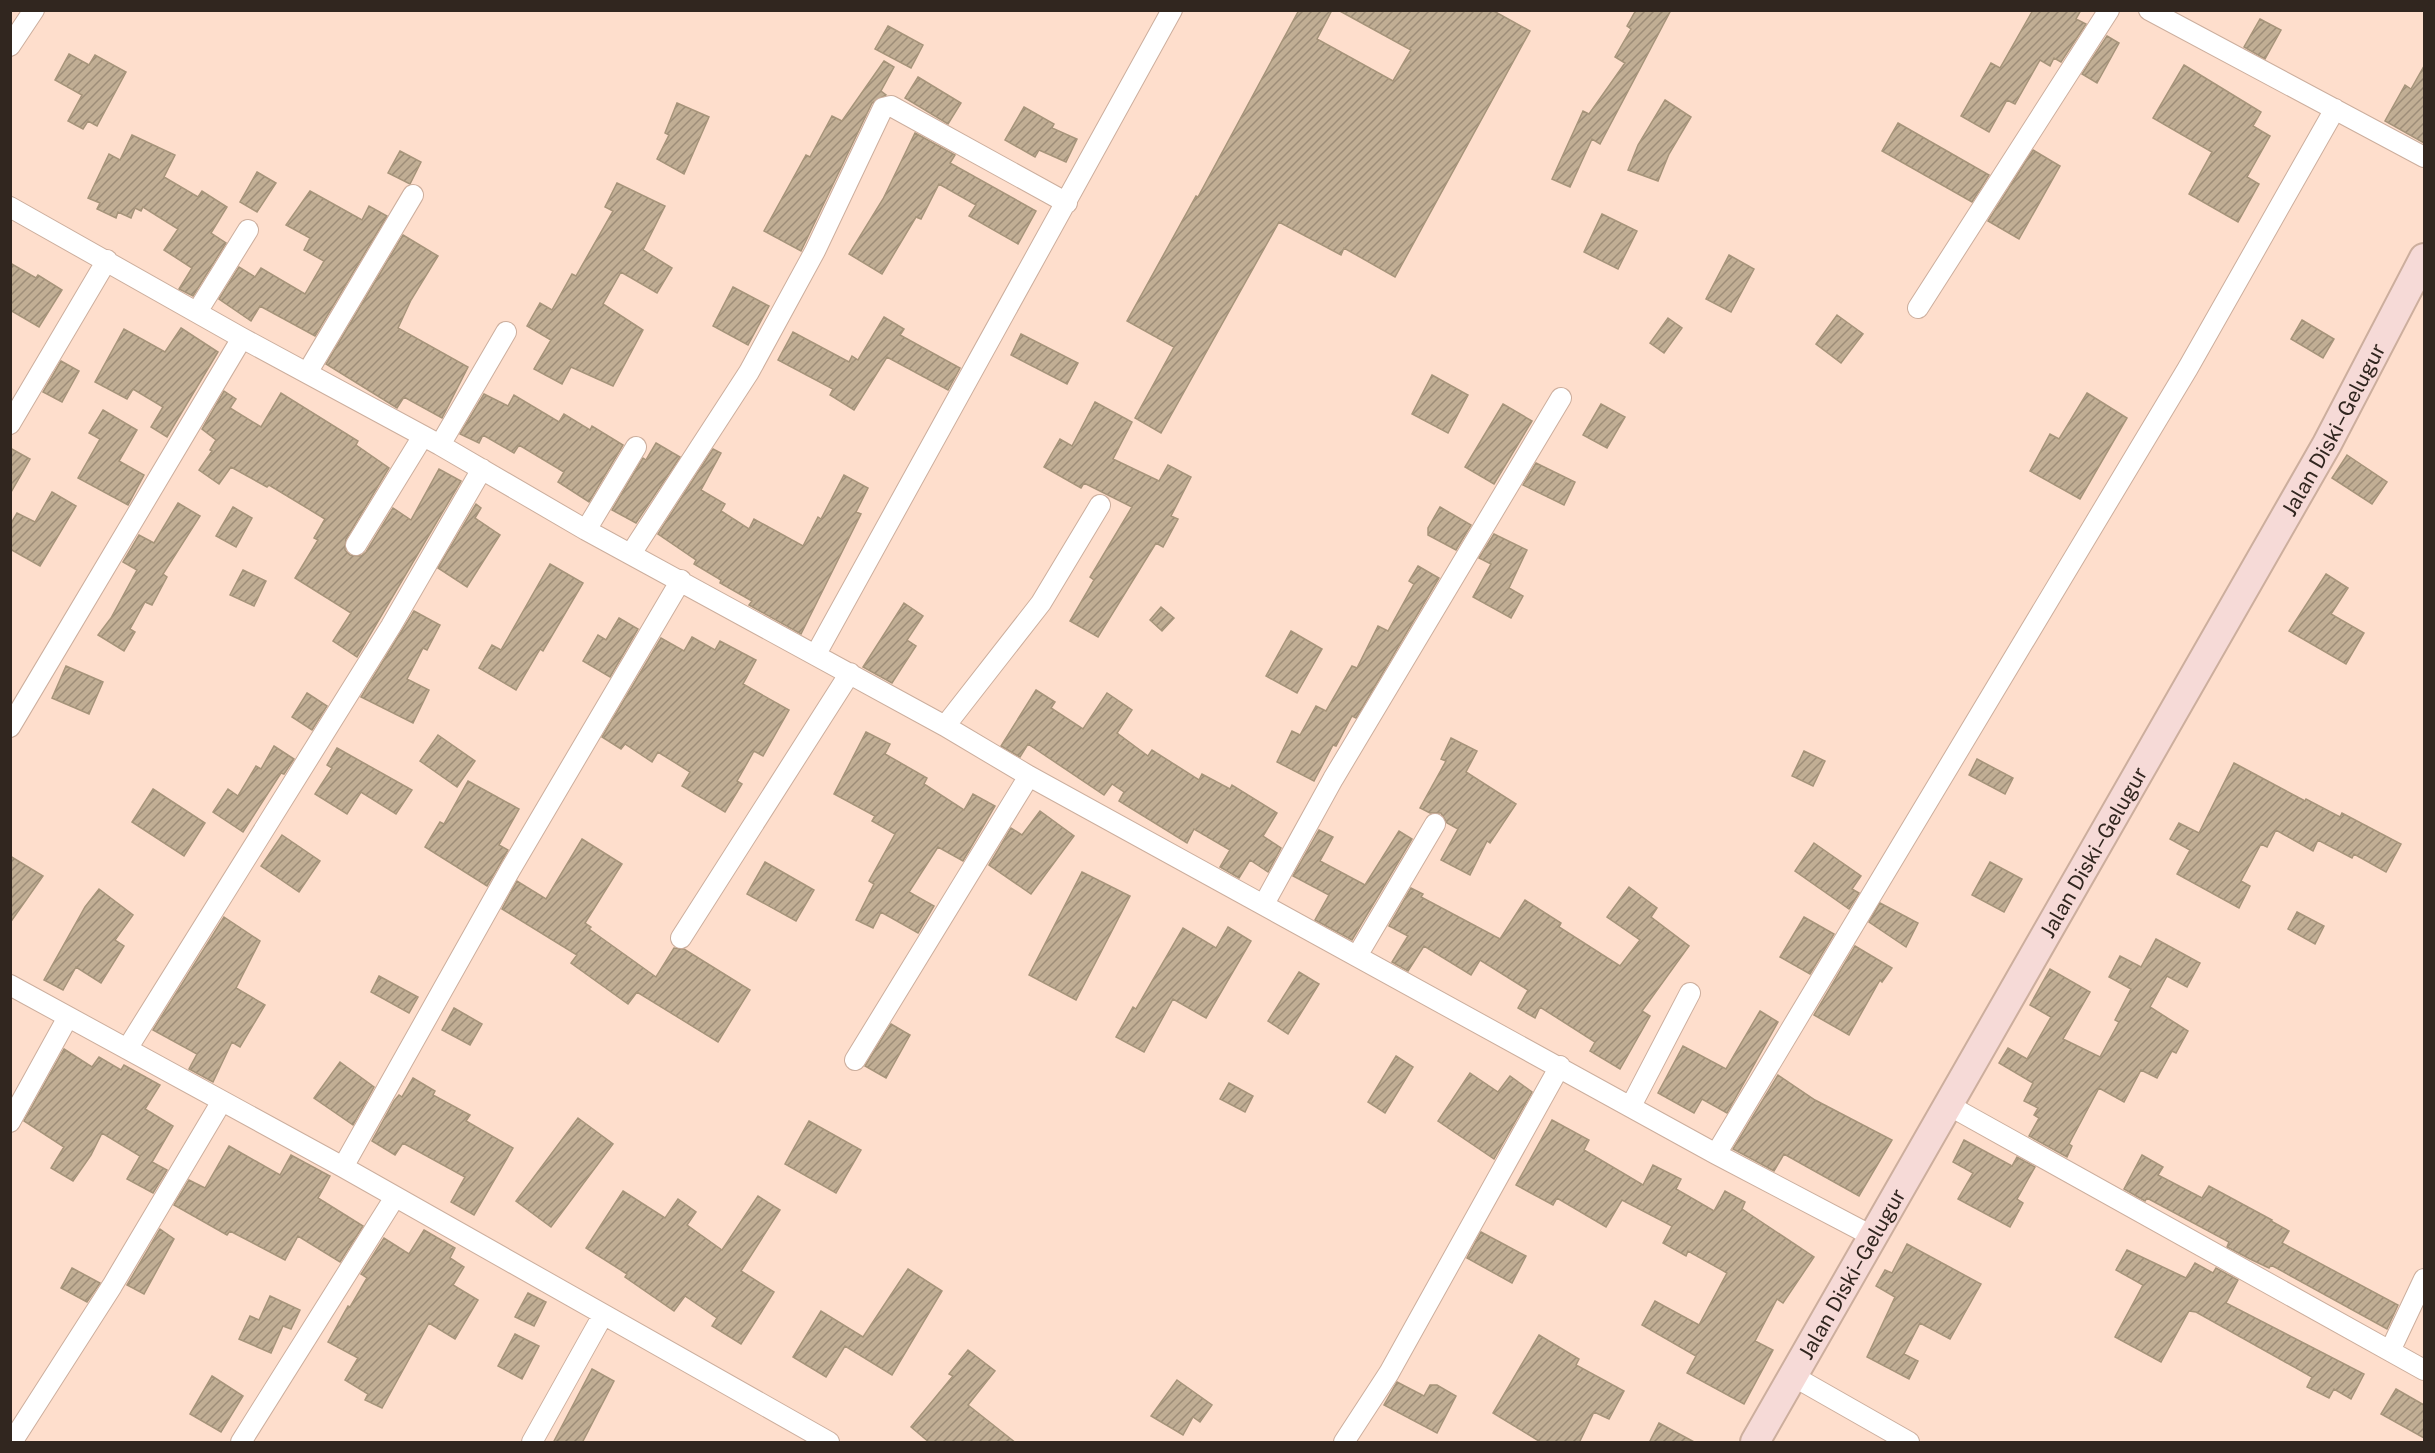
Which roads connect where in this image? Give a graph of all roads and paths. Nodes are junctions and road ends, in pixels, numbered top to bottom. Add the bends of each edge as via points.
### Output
1 (34, 10) edge
2 (1172, 10) edge
3 (2109, 10) edge
4 (2150, 10) edge
5 (10, 46) edge
6 (2335, 109) junction
7 (2424, 157) edge
8 (413, 195) dead end
9 (1067, 203) junction
10 (10, 207) edge
11 (248, 230) dead end
12 (2424, 258) edge
13 (107, 260) junction
14 (1918, 308) dead end
15 (197, 312) junction
16 (506, 332) dead end
17 (242, 338) junction
18 (307, 373) junction
19 (1561, 398) dead end
20 (10, 424) edge
21 (432, 440) junction
22 (636, 447) dead end
23 (482, 470) junction
24 (1100, 504) dead end
25 (586, 530) junction
26 (356, 545) dead end
27 (632, 552) junction
28 (681, 580) junction
29 (816, 654) junction
30 (850, 673) junction
31 (945, 726) junction
32 (10, 727) edge
33 (1029, 776) junction
34 (1435, 824) dead end
35 (1264, 904) junction
36 (681, 938) dead end
37 (1357, 956) junction
38 (10, 985) edge
39 (1690, 993) dead end
40 (68, 1017) junction
41 (127, 1049) junction
42 (855, 1060) dead end
43 (1560, 1066) junction
44 (222, 1101) junction
45 (1631, 1106) junction
46 (1950, 1106) junction
47 (10, 1122) edge
48 (1716, 1154) junction
49 (343, 1167) junction
50 (395, 1197) junction
51 (1872, 1236) junction
52 (2424, 1279) edge
53 (603, 1315) junction
54 (2390, 1350) junction
55 (2424, 1370) edge
56 (1793, 1376) junction
57 (808, 1437) edge
58 (12, 1443) edge
59 (241, 1443) edge
60 (532, 1443) edge
61 (829, 1443) edge
62 (1344, 1443) edge
63 (1755, 1443) edge
64 (1909, 1443) edge

1 - 5 street
2 - 9 street
3 - 14 street
4 - 6 street
6 - 7 street
6 - 48 street via 2188,368
8 - 18 street
9 - 27 street via 891,106 883,108 814,251 749,372
9 - 29 street
10 - 13 street
11 - 15 street
12 - 46 main road, Jalan Diski–Gelugur via 2327,444
13 - 15 street
13 - 20 street
15 - 17 street
16 - 21 street
17 - 18 street
17 - 32 street
18 - 21 street
19 - 35 street via 1333,780
21 - 23 street
21 - 26 street
22 - 25 street
23 - 25 street
23 - 41 street via 391,626
24 - 31 street via 1041,603
25 - 27 street
27 - 28 street
28 - 29 street
28 - 49 street via 510,870
29 - 30 street
30 - 31 street
30 - 36 street
31 - 33 street
33 - 35 street
33 - 42 street
34 - 37 street
35 - 37 street
37 - 43 street
38 - 40 street
39 - 45 street
40 - 41 street
40 - 47 street
41 - 44 street
43 - 45 street
43 - 62 street via 1389,1373
44 - 49 street
44 - 58 street via 112,1286
45 - 48 street
46 - 51 main road, Jalan Diski–Gelugur
46 - 54 street
48 - 51 street
49 - 50 street
50 - 53 street
50 - 59 street
51 - 56 main road, Jalan Diski–Gelugur
52 - 54 street
53 - 57 street
53 - 60 street
54 - 55 street
56 - 63 main road, Jalan Diski–Gelugur
56 - 64 street
57 - 61 street

